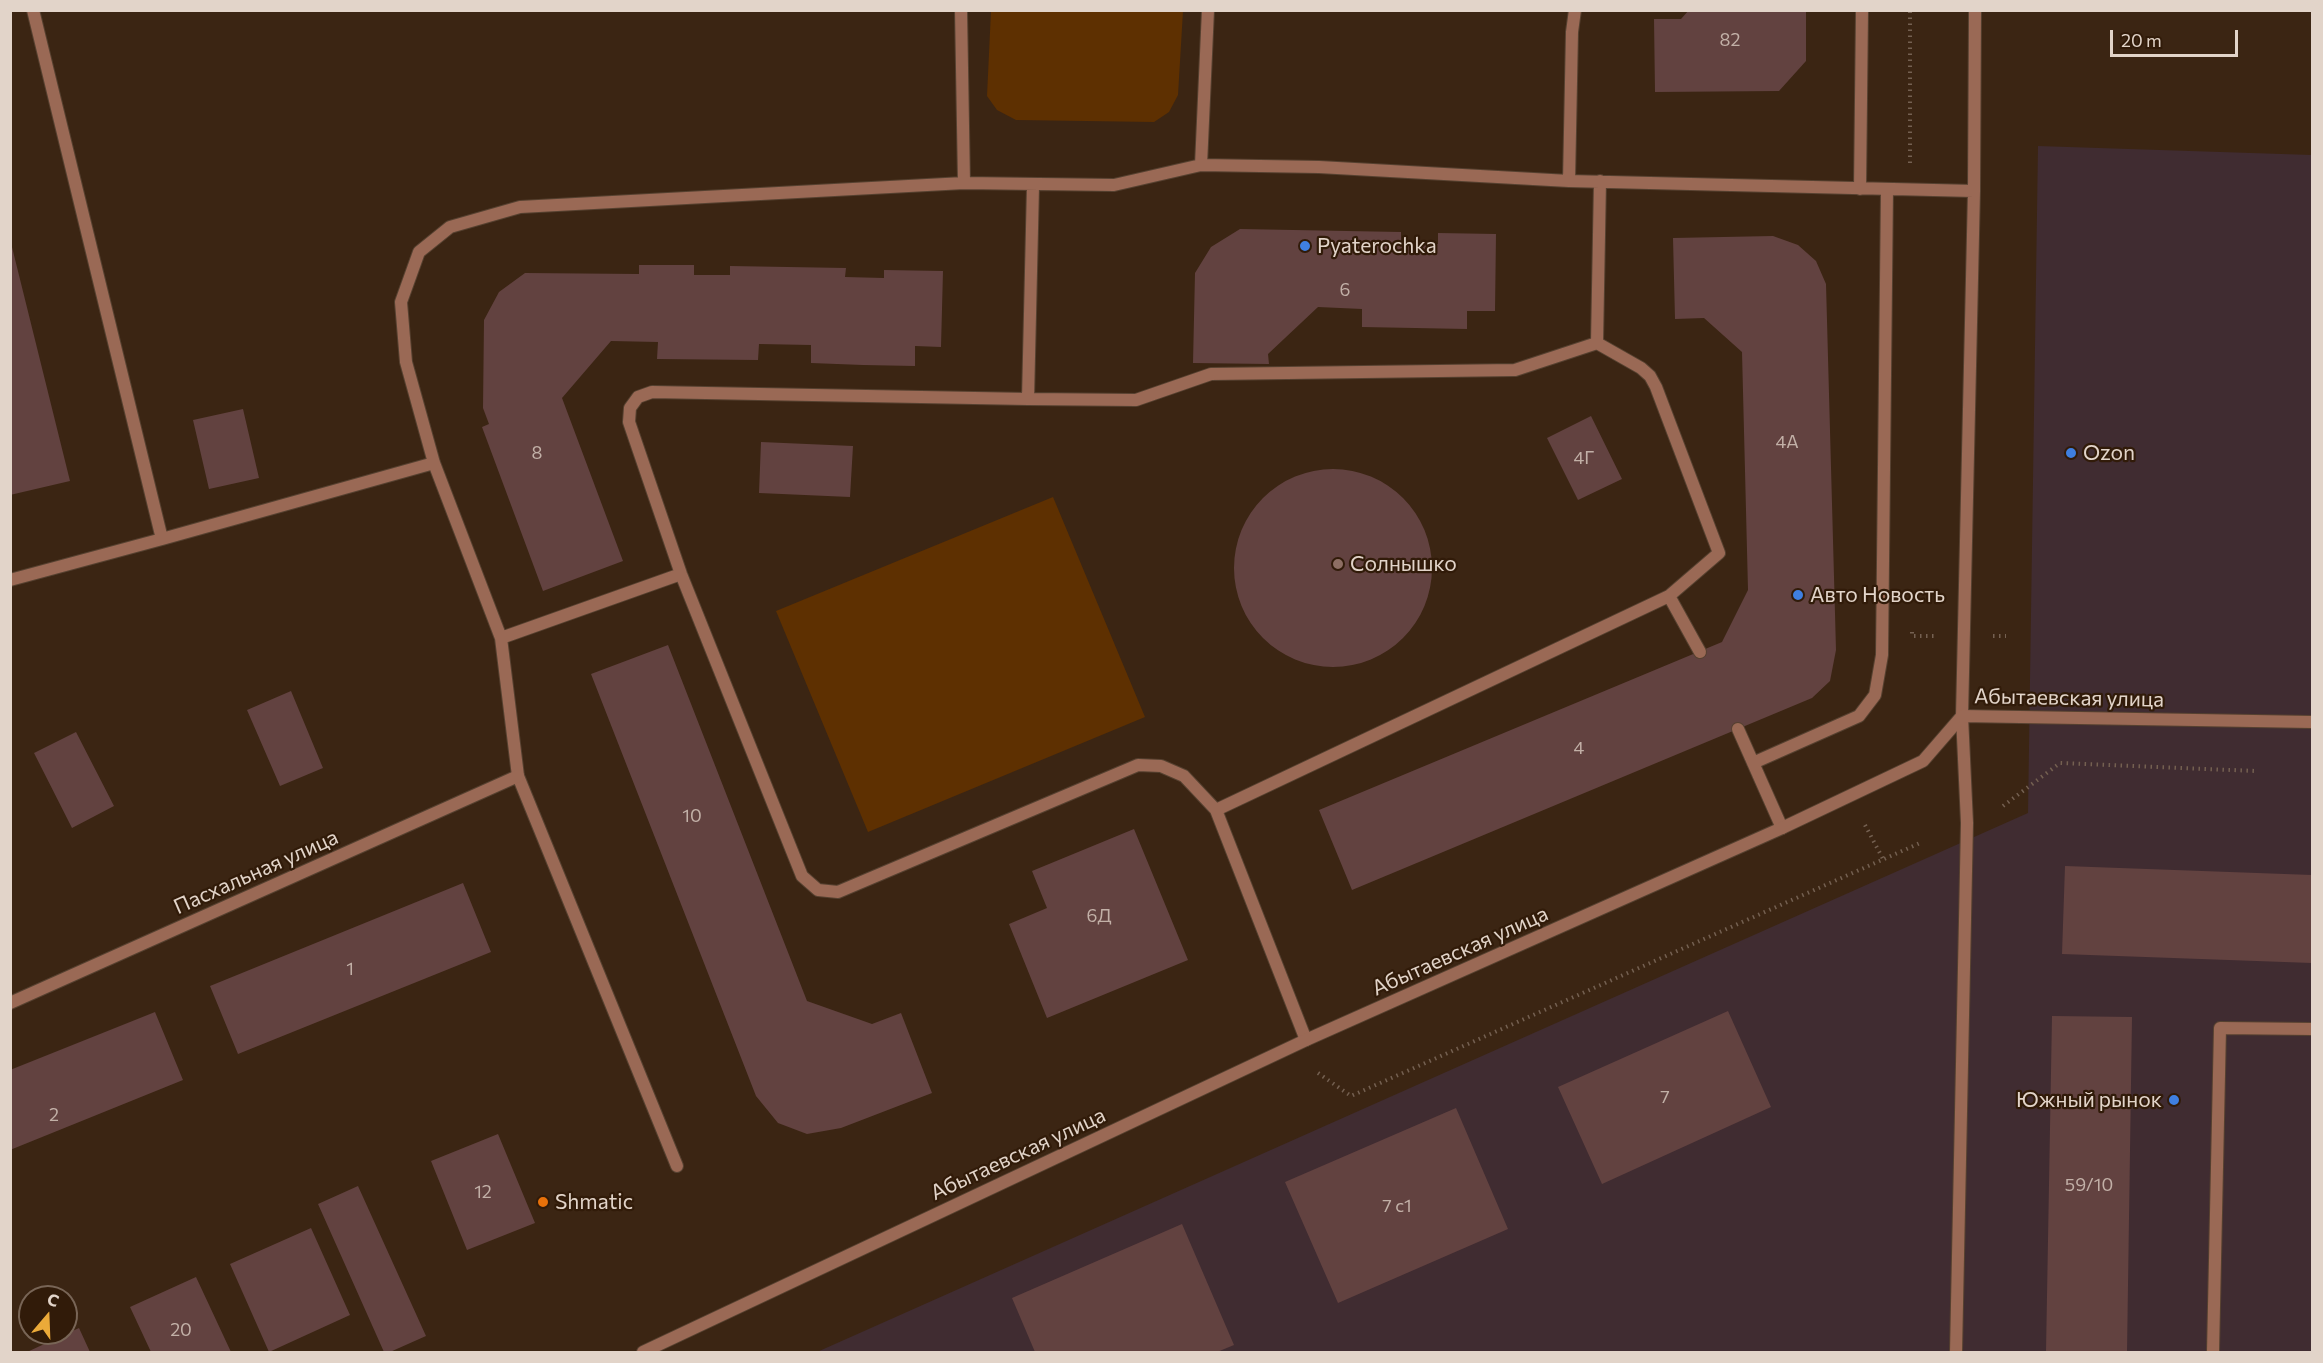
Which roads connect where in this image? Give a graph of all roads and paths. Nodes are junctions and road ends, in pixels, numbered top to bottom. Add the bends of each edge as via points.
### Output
1 (33, 10) edge
2 (961, 10) edge
3 (1208, 10) edge
4 (1575, 10) edge
5 (1862, 10) edge
6 (1911, 10) edge
7 (1975, 10) edge
8 (1202, 165) junction
9 (1569, 181) junction
10 (1600, 181) junction
11 (964, 183) junction
12 (1033, 186) junction
13 (1860, 189) junction
14 (1887, 189) junction
15 (1910, 189) junction
16 (1974, 190) junction
17 (1597, 343) junction
18 (1028, 399) junction
19 (434, 463) junction
20 (162, 539) junction
21 (681, 573) junction
22 (10, 580) edge
23 (1669, 596) junction
24 (1912, 624) dead end
25 (1964, 636) junction
26 (2006, 636) dead end
27 (501, 638) junction
28 (1700, 652) dead end
29 (1962, 716) junction
30 (2313, 722) edge
31 (1738, 729) dead end
32 (1754, 763) junction
33 (2256, 771) dead end
34 (518, 776) junction
35 (2003, 806) dead end
36 (1216, 810) junction
37 (1865, 825) dead end
38 (1782, 828) junction
39 (1920, 843) dead end
40 (1883, 859) junction
41 (10, 1003) edge
42 (2313, 1029) edge
43 (1306, 1040) junction
44 (1318, 1073) dead end
45 (677, 1166) dead end
46 (643, 1353) edge
47 (1956, 1353) edge
48 (2213, 1353) edge

1 - 20 street
2 - 11 street
3 - 8 street
4 - 9 street
5 - 13 street
6 - 15 path
7 - 16 street
8 - 9 street via 1319,167
8 - 12 street via 1114,185
9 - 10 street
10 - 13 street
10 - 17 street
11 - 12 street
11 - 19 street via 520,207 450,227 420,252 401,302 406,362
12 - 18 street
13 - 14 street
14 - 15 street
14 - 32 street via 1882,656 1875,695 1859,716
15 - 16 street
16 - 25 street
17 - 18 street via 1515,370 1211,374 1136,400
17 - 23 street via 1650,376 1719,553
18 - 21 street via 651,392 638,397 630,408 629,422
19 - 20 street
19 - 27 street
20 - 22 street
21 - 27 street
21 - 36 street via 802,876 818,890 838,892 1138,765 1161,766 1184,776
23 - 28 street
23 - 36 street
24 - 25 path via 1912,636
25 - 26 path
25 - 29 street
27 - 34 street
29 - 30 street, Абытаевская улица
29 - 38 street, Абытаевская улица via 1923,761
29 - 47 street via 1967,823
31 - 32 street
32 - 38 street
33 - 35 path via 2060,763
34 - 41 street, Пасхальная улица
34 - 45 street
36 - 43 street
37 - 40 path
38 - 43 street, Абытаевская улица
39 - 40 path
40 - 44 path via 1351,1096
42 - 48 street via 2220,1028
43 - 46 street, Абытаевская улица

